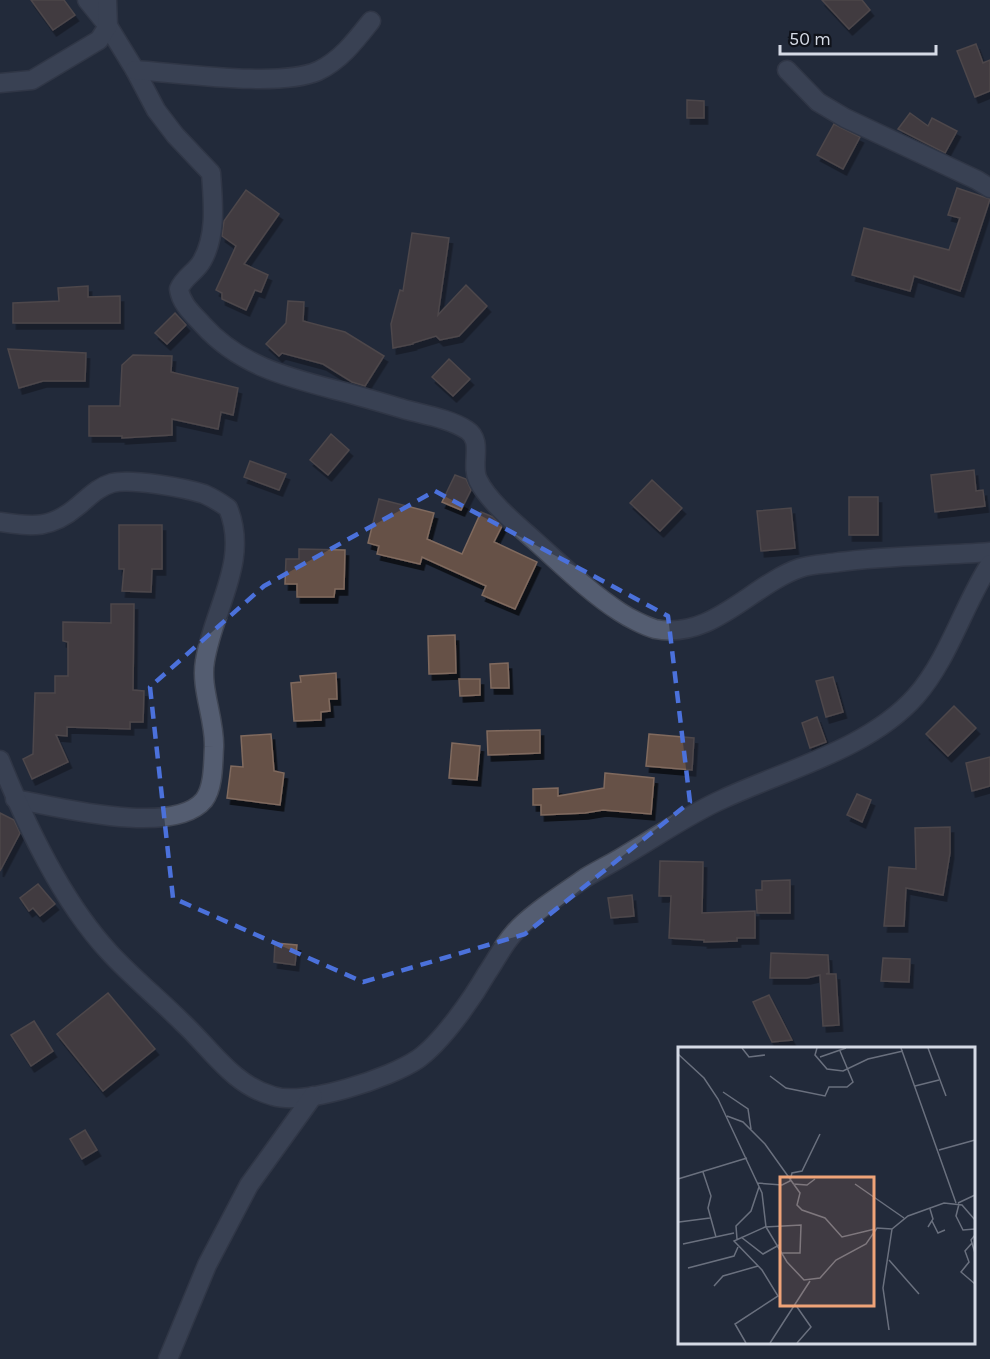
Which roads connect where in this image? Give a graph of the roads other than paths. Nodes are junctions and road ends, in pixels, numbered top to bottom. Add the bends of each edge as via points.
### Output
1 (87, 0) edge
2 (107, 0) edge
3 (372, 21) dead end
4 (108, 26) junction
5 (135, 70) junction
6 (787, 70) dead end
7 (0, 83) edge
8 (990, 188) edge
9 (0, 522) edge
10 (990, 552) edge
11 (990, 564) edge
12 (0, 760) edge
13 (15, 800) junction
14 (313, 1096) junction
15 (171, 1355) edge

1 - 4 street
2 - 4 street
3 - 5 street via 343,54 317,71 284,79
4 - 5 street
4 - 7 street via 99,40 38,76 24,82
5 - 10 street via 156,110 211,173 209,244 201,263 178,289 192,314 214,338 254,364 468,430 476,446 474,469 478,481 498,506 580,582 621,613 655,628 689,629 711,621 801,568 869,558
6 - 8 street via 818,102 836,113
9 - 13 street via 44,525 66,515 93,492 113,483 135,481 203,494 219,501 228,508 236,536 231,578 204,663 214,744 205,798 189,811 153,819
11 - 14 street via 932,675 895,716 846,747 721,800 586,878 512,935 449,1026 416,1060 373,1079
12 - 13 street
13 - 14 street via 69,899 130,974 231,1074 250,1087 275,1097
14 - 15 street via 249,1185 207,1264

